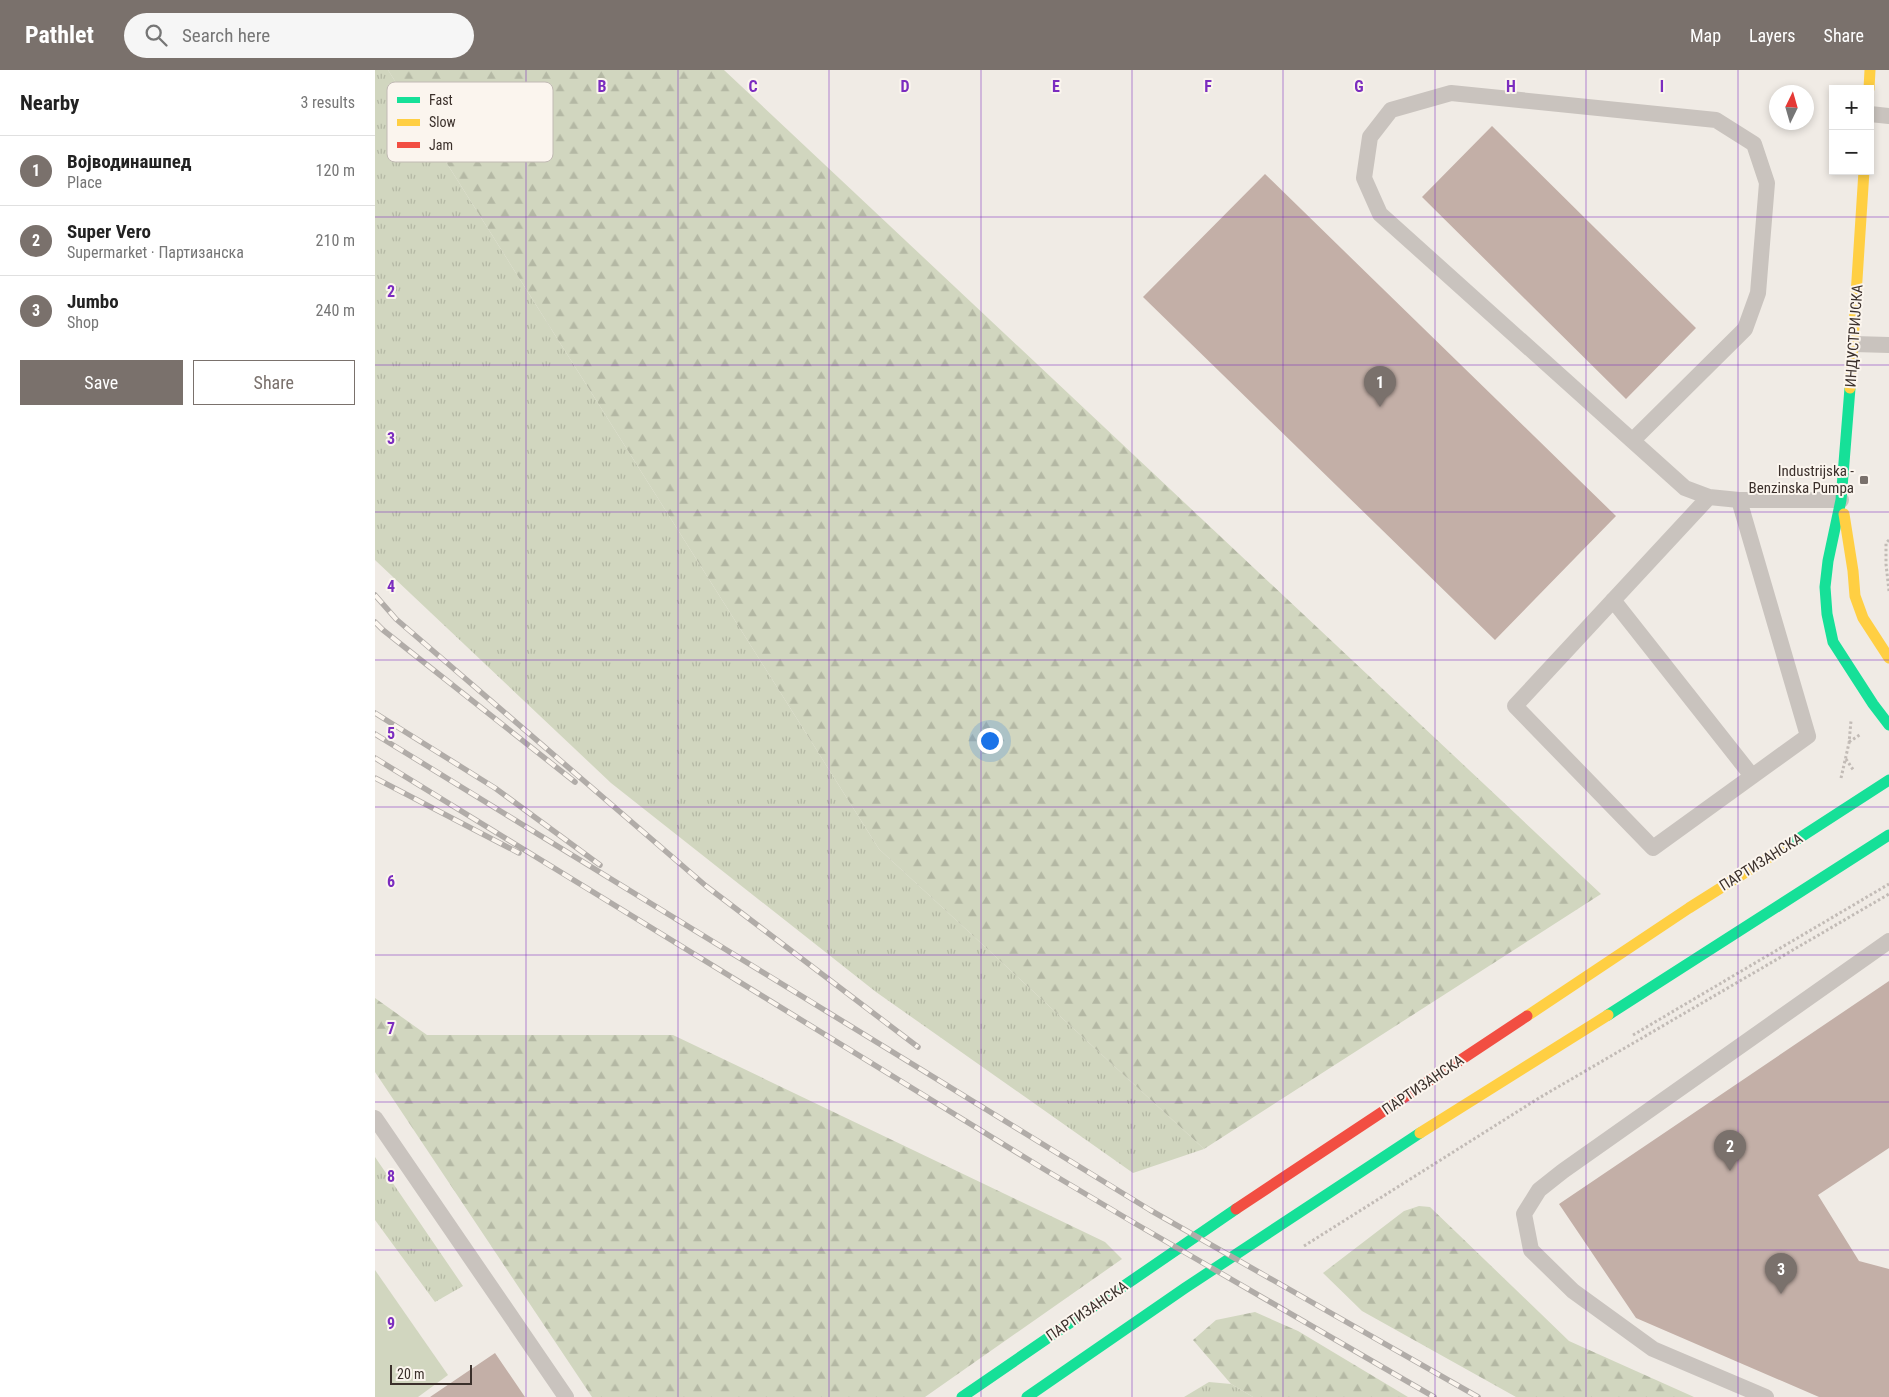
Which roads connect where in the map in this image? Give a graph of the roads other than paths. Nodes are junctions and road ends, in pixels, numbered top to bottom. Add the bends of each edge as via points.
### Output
1 (1870, 70) edge
2 (1869, 85) edge
3 (1874, 114) edge
4 (1889, 116) edge
5 (1864, 175) edge
6 (1854, 344) junction
7 (1889, 345) edge
8 (1633, 440) junction
9 (1709, 497) junction
10 (1739, 500) junction
11 (1841, 500) junction
12 (1613, 600) junction
13 (1889, 658) edge
14 (1889, 725) edge
15 (1752, 776) junction
16 (1889, 780) edge
17 (1889, 835) edge
18 (1889, 941) edge
19 (375, 1118) edge
20 (566, 1397) edge
21 (962, 1397) edge
22 (1027, 1397) edge
23 (1766, 1397) edge

1 - 2 main road
3 - 4 lane
5 - 6 main road, ИНДУСТРИЈСКА
6 - 7 lane
6 - 11 main road, ИНДУСТРИЈСКА
8 - 8 lane via 1380,214 1364,178 1369,137 1391,110 1451,93 1716,120 1754,144 1767,183 1758,292 1745,330
8 - 9 lane via 1685,488
9 - 10 lane
9 - 12 lane
10 - 11 lane
10 - 15 lane via 1808,736
11 - 13 main road, ИНДУСТРИЈСКА via 1855,596 1863,618
11 - 14 main road, ИНДУСТРИЈСКА via 1827,561 1827,614 1833,642
12 - 15 lane
12 - 15 lane via 1515,706 1653,848
16 - 21 main road, ПАРТИЗАНСКА via 1689,908
17 - 22 main road via 1445,1116
18 - 23 lane via 1563,1171 1539,1190 1524,1214 1531,1250 1573,1291 1653,1349
19 - 20 lane

